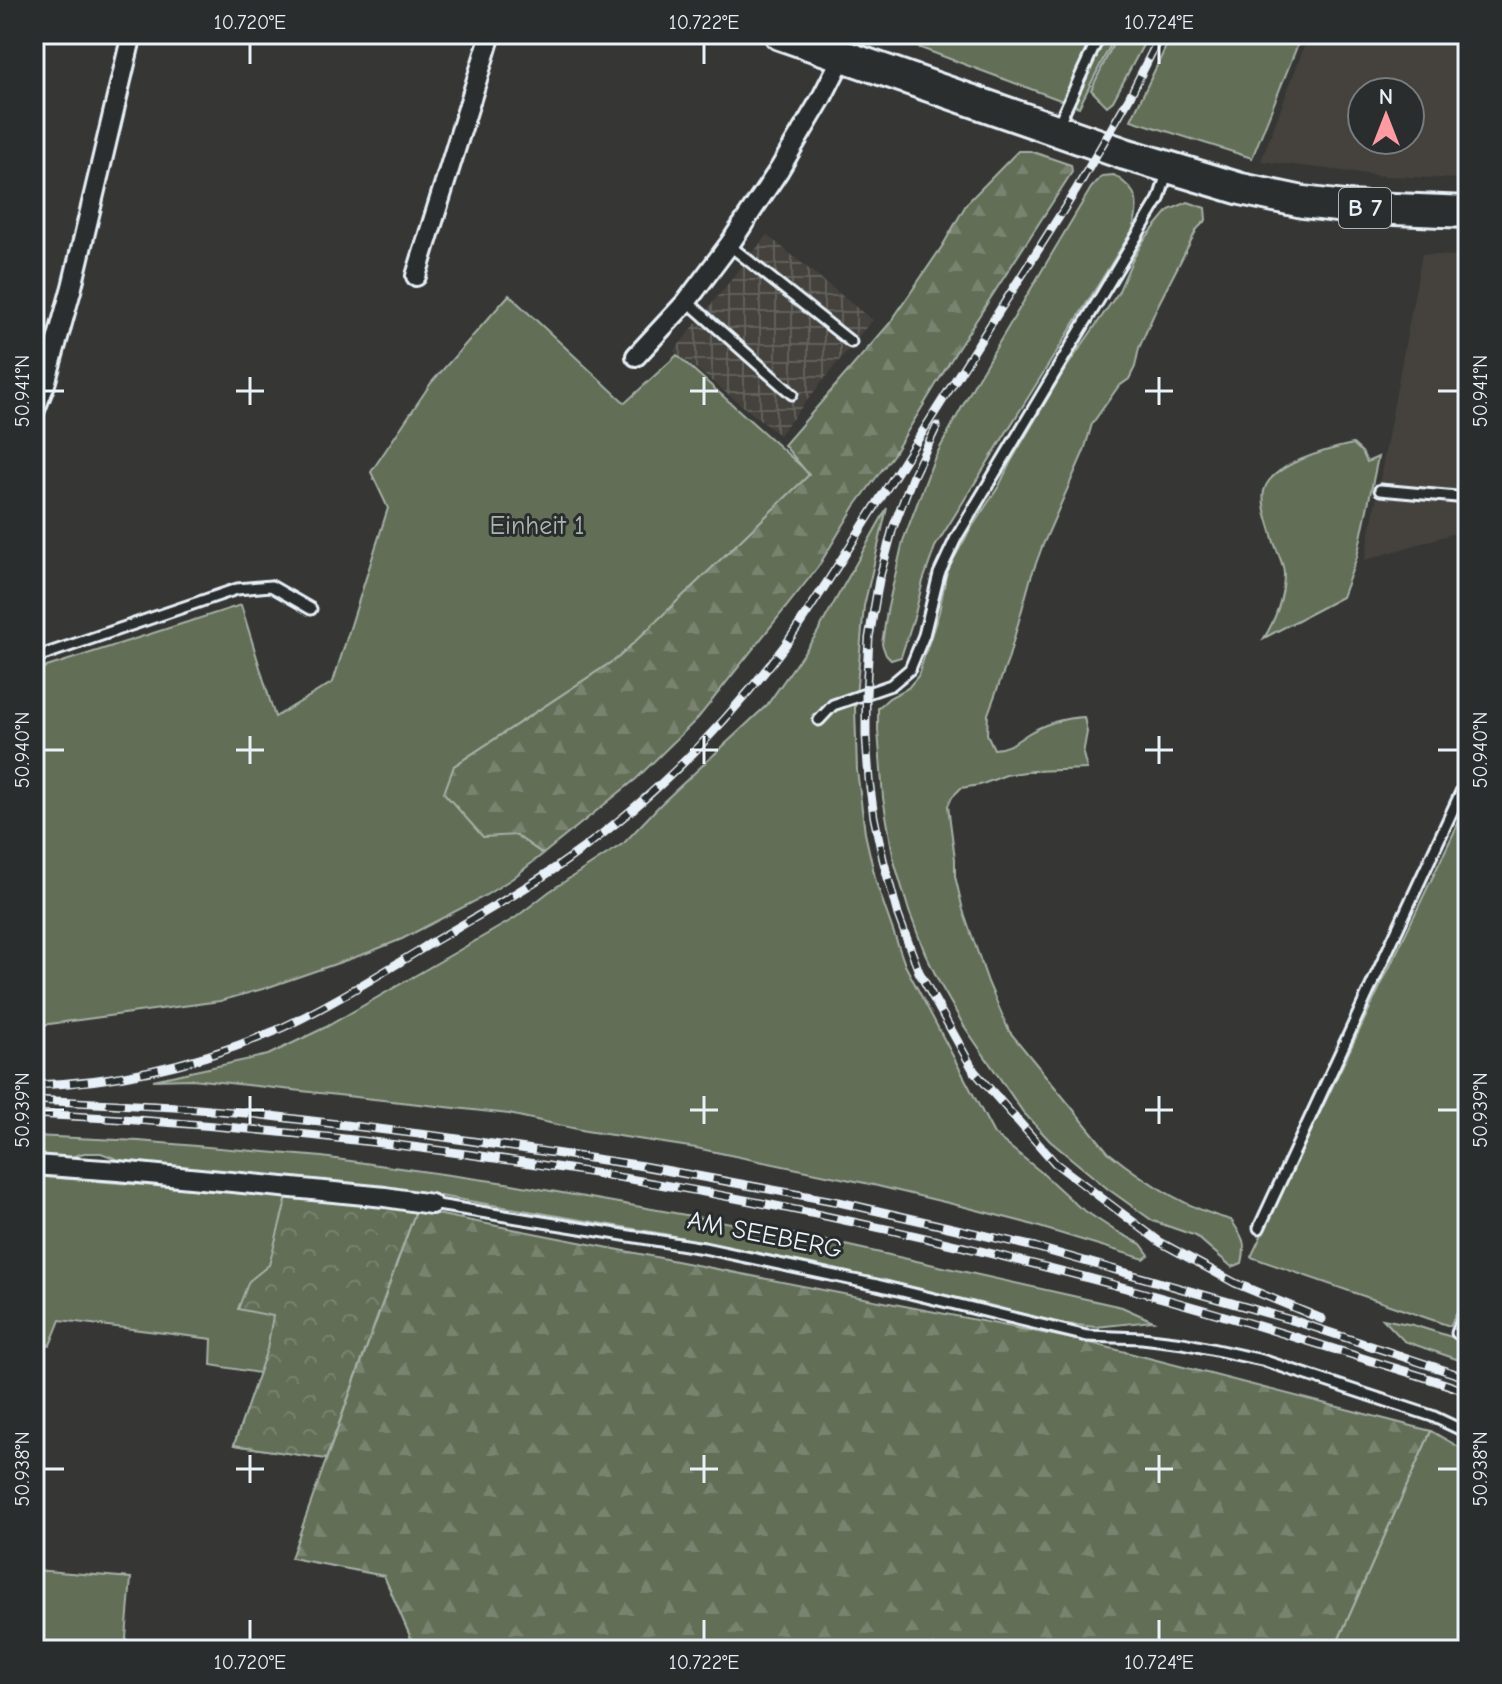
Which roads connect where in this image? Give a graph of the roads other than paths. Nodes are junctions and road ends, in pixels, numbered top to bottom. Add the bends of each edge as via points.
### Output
1 (132, 34) edge
2 (491, 34) edge
3 (780, 34) edge
4 (1100, 34) edge
5 (843, 56) junction
6 (1055, 130) junction
7 (1169, 168) junction
8 (1468, 212) edge
9 (729, 245) junction
10 (416, 276) dead end
11 (687, 301) junction
12 (851, 342) dead end
13 (636, 356) dead end
14 (792, 394) dead end
15 (34, 412) edge
16 (1380, 490) dead end
17 (1468, 498) edge
18 (311, 609) dead end
19 (34, 658) edge
20 (819, 720) dead end
21 (1468, 777) edge
22 (34, 1165) edge
23 (431, 1204) joint
24 (1259, 1228) dead end
25 (1468, 1306) edge
26 (1457, 1333) dead end
27 (1468, 1433) edge

1 - 15 street via 72,287
2 - 10 street
3 - 5 main road, B 7
4 - 6 lane
5 - 6 main road, B 7
5 - 9 street via 779,170
6 - 7 main road, B 7
7 - 8 main road, B 7 via 1303,202
7 - 20 lane via 1159,199 956,538 939,574 910,669 891,685 833,705
9 - 11 street
9 - 12 lane
11 - 13 street
11 - 14 lane
16 - 17 lane
18 - 19 lane via 271,586 237,589
21 - 24 lane
22 - 23 street, AM SEEBERG
23 - 27 lane, AM SEEBERG via 704,1248 1087,1336 1183,1343 1248,1357 1432,1416
25 - 26 lane

